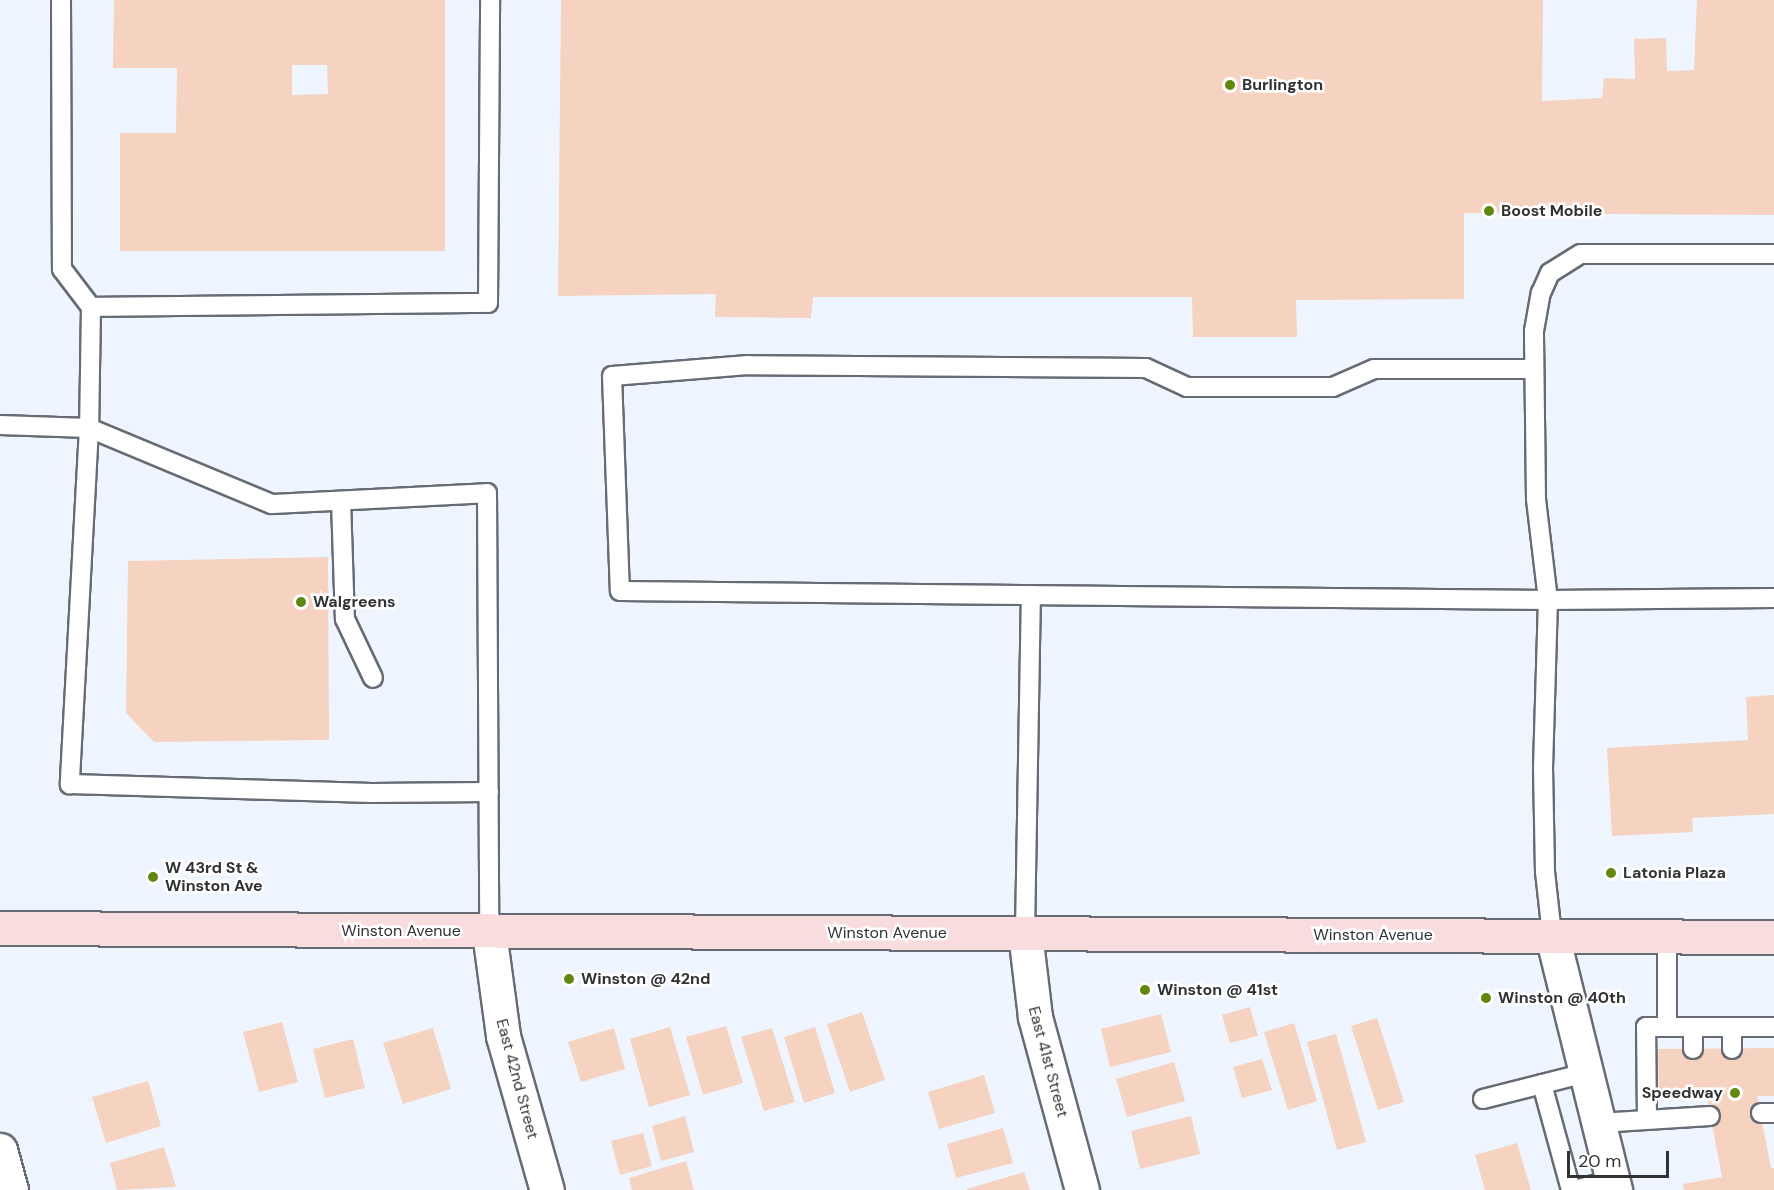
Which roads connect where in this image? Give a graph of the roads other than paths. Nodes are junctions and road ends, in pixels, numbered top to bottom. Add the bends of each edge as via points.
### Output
1 (61, 0) edge
2 (490, 0) edge
3 (1774, 254) edge
4 (91, 307) junction
5 (1533, 369) junction
6 (0, 425) edge
7 (89, 428) junction
8 (341, 501) junction
9 (1031, 595) junction
10 (1774, 598) edge
11 (1548, 600) junction
12 (373, 678) dead end
13 (489, 792) junction
14 (0, 927) edge
15 (489, 932) junction
16 (1025, 933) junction
17 (1552, 935) junction
18 (1667, 936) junction
19 (1774, 937) edge
20 (1667, 1027) junction
21 (1693, 1027) junction
22 (1732, 1027) junction
23 (1774, 1027) edge
24 (1693, 1049) dead end
25 (1732, 1049) dead end
26 (1587, 1073) junction
27 (1542, 1084) junction
28 (1483, 1099) dead end
29 (1699, 1110) dead end
30 (1647, 1118) junction
31 (1599, 1123) junction
32 (0, 1150) edge
33 (1614, 1185) edge
34 (11, 1190) edge
35 (547, 1190) edge
36 (1082, 1190) edge
37 (1573, 1190) edge

1 - 4 lane via 62,269
2 - 4 lane via 488,303
3 - 5 lane via 1581,254 1550,273 1541,293
4 - 7 lane
5 - 9 lane via 1374,369 1333,387 1187,387 1146,368 748,365 612,376 620,591
5 - 11 lane via 1536,499
6 - 7 lane
7 - 8 lane via 272,504
7 - 13 lane via 70,784 372,793
8 - 12 lane via 345,619
8 - 13 lane via 487,493
9 - 11 lane
9 - 16 lane
10 - 11 lane
11 - 17 lane via 1543,768 1545,872
13 - 15 lane
14 - 15 main road, Winston Avenue
15 - 16 main road, Winston Avenue
15 - 35 street, East 42nd Street via 503,1036
16 - 17 main road, Winston Avenue
16 - 36 street, East 41st Street via 1035,1017
17 - 18 main road, Winston Avenue
17 - 26 street
18 - 19 main road, Winston Avenue
18 - 20 lane
20 - 21 lane
20 - 30 lane via 1646,1027
21 - 22 lane
21 - 24 lane
22 - 23 lane
22 - 25 lane
26 - 27 lane
26 - 31 street
27 - 28 lane
27 - 37 lane
29 - 30 lane
30 - 31 lane
31 - 33 street
32 - 34 street
33 - 37 lane

